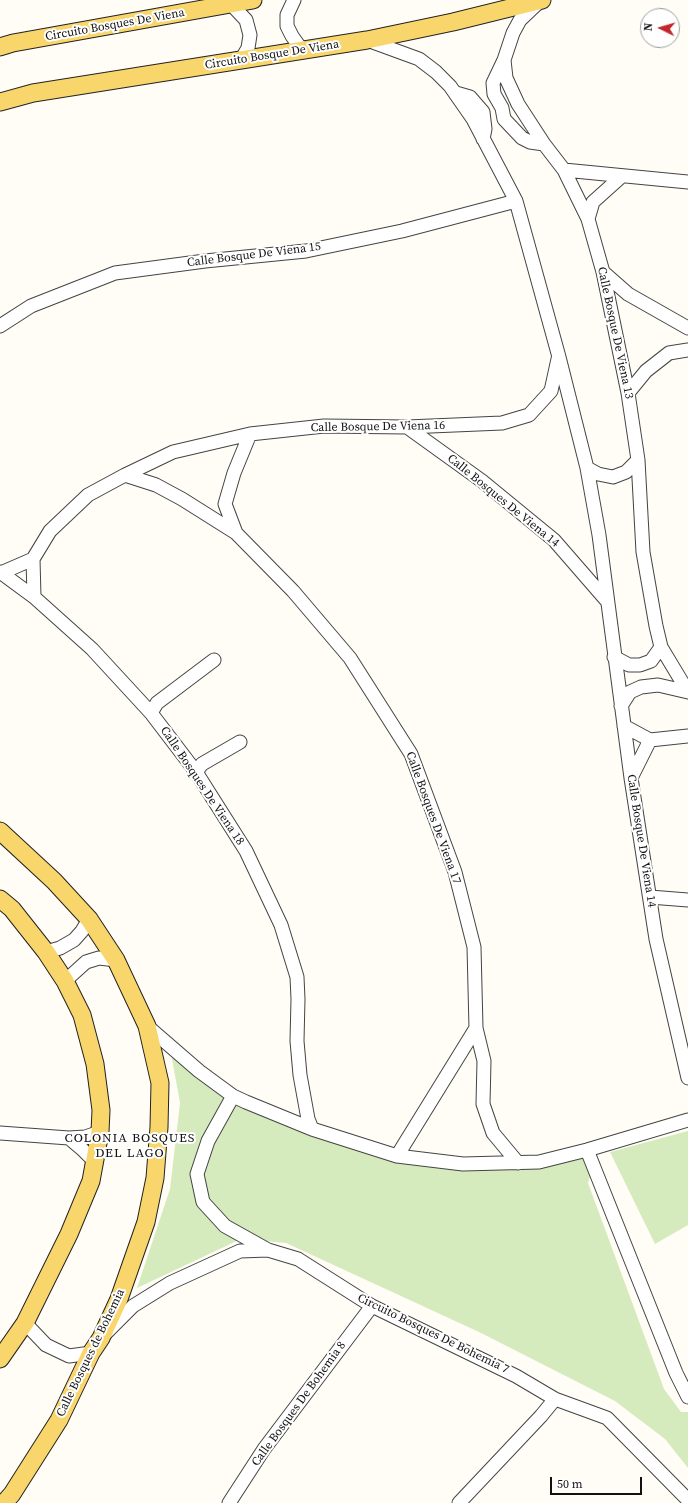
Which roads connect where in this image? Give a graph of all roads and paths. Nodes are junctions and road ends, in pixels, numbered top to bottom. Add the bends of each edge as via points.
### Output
1 (253, 0) edge
2 (294, 0) edge
3 (541, 0) edge
4 (230, 3) junction
5 (368, 40) junction
6 (0, 47) edge
7 (302, 50) junction
8 (241, 60) junction
9 (504, 60) junction
10 (493, 83) junction
11 (456, 94) junction
12 (470, 98) junction
13 (0, 102) edge
14 (504, 118) junction
15 (485, 122) junction
16 (483, 139) junction
17 (544, 144) junction
18 (564, 170) junction
19 (622, 176) junction
20 (688, 182) edge
21 (516, 201) junction
22 (588, 218) junction
23 (603, 272) junction
24 (0, 326) edge
25 (688, 328) edge
26 (688, 350) edge
27 (559, 357) junction
28 (628, 393) junction
29 (407, 427) junction
30 (250, 434) junction
31 (638, 460) junction
32 (587, 468) junction
33 (125, 475) junction
34 (236, 533) junction
35 (33, 558) junction
36 (1, 573) edge
37 (34, 597) junction
38 (607, 601) junction
39 (661, 647) junction
40 (614, 657) junction
41 (214, 660) dead end
42 (688, 692) edge
43 (621, 706) junction
44 (151, 712) junction
45 (624, 726) junction
46 (688, 736) edge
47 (650, 740) junction
48 (240, 742) dead end
49 (196, 772) junction
50 (631, 778) junction
51 (0, 831) edge
52 (650, 897) junction
53 (0, 899) edge
54 (688, 900) edge
55 (89, 919) junction
56 (46, 952) junction
57 (116, 960) junction
58 (65, 981) junction
59 (147, 1026) junction
60 (476, 1028) junction
61 (688, 1078) edge
62 (233, 1096) junction
63 (688, 1120) edge
64 (312, 1129) junction
65 (100, 1132) junction
66 (0, 1133) edge
67 (68, 1138) junction
68 (587, 1150) junction
69 (397, 1156) junction
70 (94, 1161) junction
71 (518, 1163) junction
72 (268, 1250) junction
73 (372, 1306) junction
74 (25, 1323) junction
75 (101, 1338) junction
76 (91, 1353) junction
77 (0, 1359) edge
78 (688, 1398) edge
79 (555, 1399) junction
80 (688, 1500) edge
81 (4, 1503) edge
82 (229, 1503) edge
83 (459, 1503) edge

1 - 4 main road, Circuito Bosques De Viena
2 - 7 street via 287,15 287,26
3 - 5 main road, Circuito Bosque De Viena
3 - 9 street, Calle Bosque De Viena 13 via 520,20
4 - 6 main road, Circuito Bosques De Viena
4 - 8 street via 246,20 250,35 248,48
5 - 7 main road, Circuito Bosque De Viena
5 - 11 street via 419,59 436,72
7 - 8 main road, Circuito Bosque De Viena
8 - 13 main road, Circuito Bosque De Viena via 33,93
9 - 10 street
9 - 17 street, Calle Bosque De Viena 13 via 506,78 518,104
10 - 12 street via 484,94
10 - 14 street via 494,94
11 - 12 street
11 - 16 street via 473,118
12 - 15 street via 483,112
14 - 15 street via 493,116
14 - 17 street via 522,138
15 - 16 street
16 - 21 street
17 - 18 street, Calle Bosque De Viena 13
18 - 19 street
18 - 22 street, Calle Bosque De Viena 13
19 - 20 street
19 - 22 street via 593,202
21 - 24 street, Calle Bosque De Viena 15 via 402,231 306,252 205,261 115,273 31,306
21 - 27 street
22 - 23 street, Calle Bosque De Viena 13
23 - 25 street via 628,294
23 - 28 street, Calle Bosque De Viena 13
26 - 28 street via 669,353 646,371
27 - 29 street, Calle Bosque De Viena 16 via 551,391 530,415 502,423
27 - 32 street
28 - 31 street, Calle Bosque De Viena 13
29 - 30 street, Calle Bosque De Viena 16 via 324,426
29 - 38 street, Calle Bosques De Viena 14 via 482,480 554,540
30 - 33 street, Calle Bosque De Viena 16 via 173,452
30 - 34 street, Calle Bosques De Viena 17 via 225,504
31 - 32 street via 626,472 613,477 598,474
31 - 39 street, Calle Bosque De Viena 13 via 643,552
32 - 38 street
33 - 34 street via 156,485
33 - 35 street, Calle Bosque De Viena 16 via 88,495 50,531
34 - 60 street, Calle Bosques De Viena 17 via 293,591 350,658 411,754 455,872 474,947
35 - 36 street
35 - 37 street
36 - 37 street, Calle Bosques De Viena 18
37 - 44 street, Calle Bosques De Viena 18 via 92,649
38 - 40 street, Calle Bosque De Viena 14
39 - 40 street via 651,661 640,665 630,665
39 - 42 street, Calle Bosque De Viena 13
40 - 43 street, Calle Bosque De Viena 14
41 - 44 street via 157,703
42 - 43 street via 658,686 641,686 630,692
43 - 45 street, Calle Bosque De Viena 14
44 - 49 street, Calle Bosques De Viena 18
45 - 47 street
45 - 50 street, Calle Bosque De Viena 14
46 - 47 street
47 - 50 street
48 - 49 street via 202,764
49 - 64 street, Calle Bosques De Viena 18 via 246,851 281,925 297,977 300,1075
50 - 52 street, Calle Bosque De Viena 14
51 - 55 main road via 54,881
52 - 54 street
52 - 61 street, Calle Bosque De Viena 14 via 656,939
53 - 56 main road via 12,909
55 - 56 street via 74,940
55 - 57 main road
56 - 58 main road
57 - 58 street via 99,958 86,962
57 - 59 main road
58 - 65 main road via 82,1015 95,1064 101,1110
59 - 62 street via 199,1071
59 - 75 main road, Calle Bosques de Bohemia via 160,1083 160,1128 155,1178 146,1222 119,1299
60 - 69 street
60 - 71 street, Calle Bosques De Viena 17 via 484,1061 483,1104 493,1133
62 - 64 street
62 - 72 street via 208,1141 197,1174 203,1202 225,1226
63 - 68 street
64 - 69 street
65 - 67 street
65 - 70 main road
66 - 67 street
67 - 70 street
68 - 71 street via 538,1162
68 - 78 street
69 - 71 street via 463,1164
70 - 74 main road via 91,1181 69,1234
72 - 73 street, Circuito Bosques De Bohemia 7 via 298,1259
72 - 75 street, Circuito Bosques De Bohemia 7 via 240,1251 170,1283 133,1306
73 - 79 street, Circuito Bosques De Bohemia 7 via 516,1376
73 - 82 street, Calle Bosques De Bohemia 8 via 264,1449
74 - 76 street via 46,1345 69,1356
74 - 77 main road
75 - 76 main road, Calle Bosques de Bohemia
76 - 81 main road, Calle Bosques de Bohemia via 59,1420
79 - 80 street, Circuito Bosques De Bohemia 7 via 607,1418
79 - 83 street

